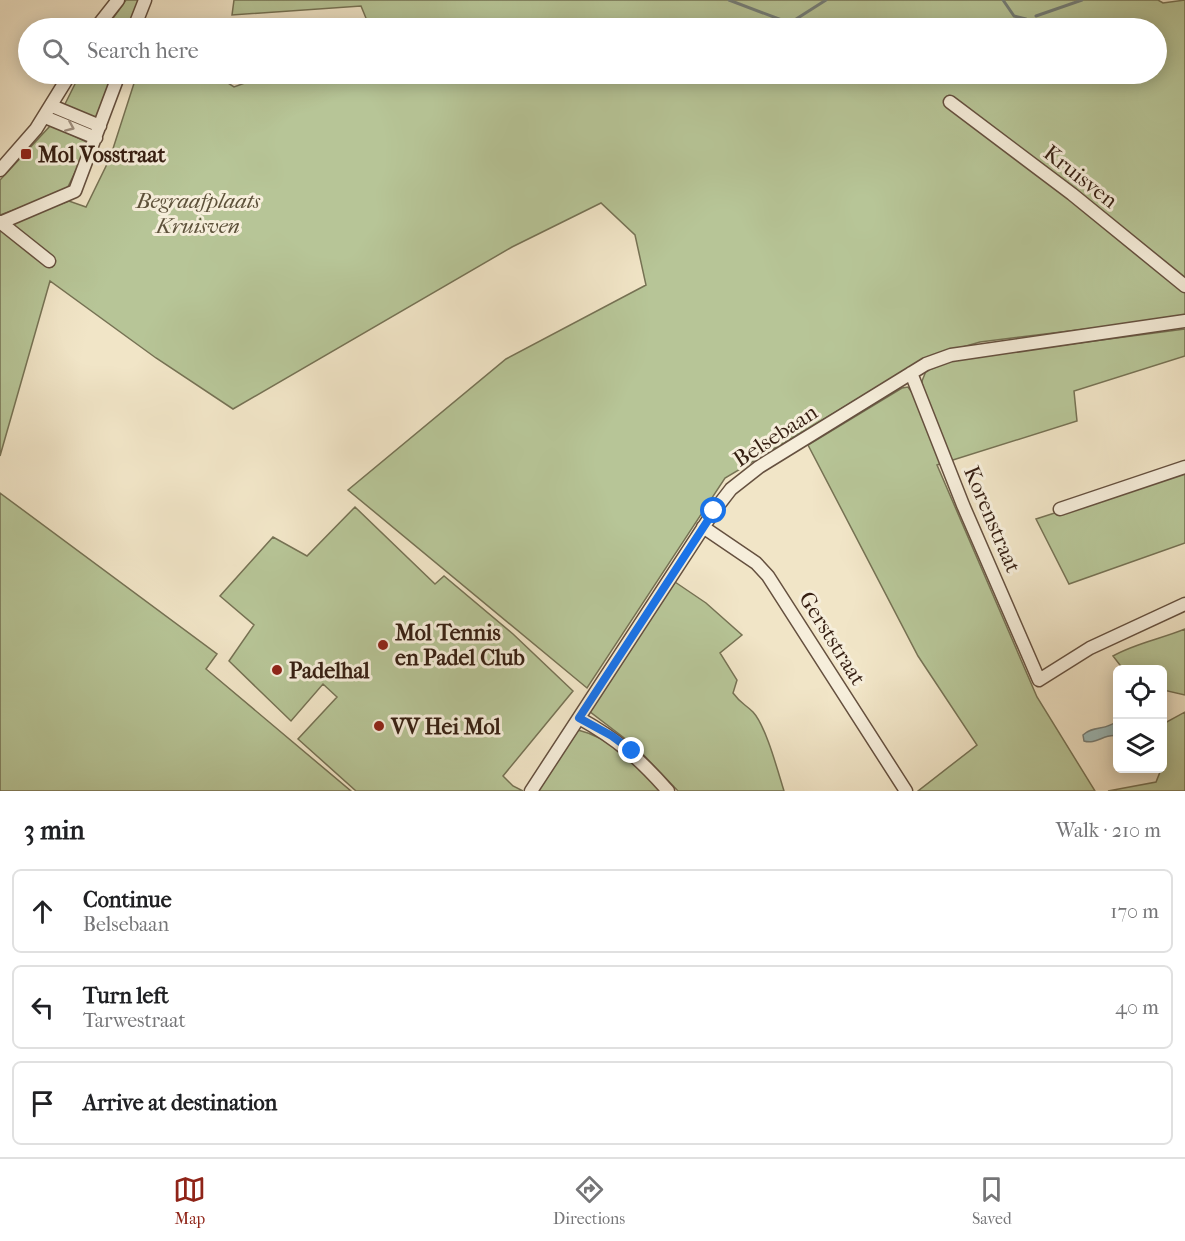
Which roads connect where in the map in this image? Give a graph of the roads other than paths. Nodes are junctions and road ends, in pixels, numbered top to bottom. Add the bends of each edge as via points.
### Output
1 (118, 0) edge
2 (145, 0) edge
3 (104, 18) edge
4 (138, 18) edge
5 (64, 84) edge
6 (115, 84) edge
7 (950, 102) dead end
8 (49, 111) junction
9 (100, 126) junction
10 (96, 138) junction
11 (0, 170) edge
12 (0, 223) edge
13 (49, 261) dead end
14 (1185, 286) edge
15 (1185, 321) edge
16 (911, 374) junction
17 (1185, 467) edge
18 (1060, 509) dead end
19 (703, 527) junction
20 (1185, 604) edge
21 (579, 718) junction
22 (531, 791) edge
23 (668, 791) edge
24 (906, 791) edge

1 - 3 street
2 - 4 street
5 - 8 street
6 - 9 street
7 - 14 street, Kruisven
8 - 9 street
8 -> 10 street
8 - 11 street
9 - 10 street
10 - 12 street via 75,191
12 - 13 street
15 - 16 street, Belsebaan via 979,349 926,364
16 - 19 street, Belsebaan via 759,467 731,489
16 - 20 street, Korenstraat via 1039,680 1090,648
17 - 18 street
19 - 21 street, Belsebaan
19 - 24 street, Gerststraat via 756,563 768,576
21 - 22 street, Belsebaan
21 - 23 street via 632,751

